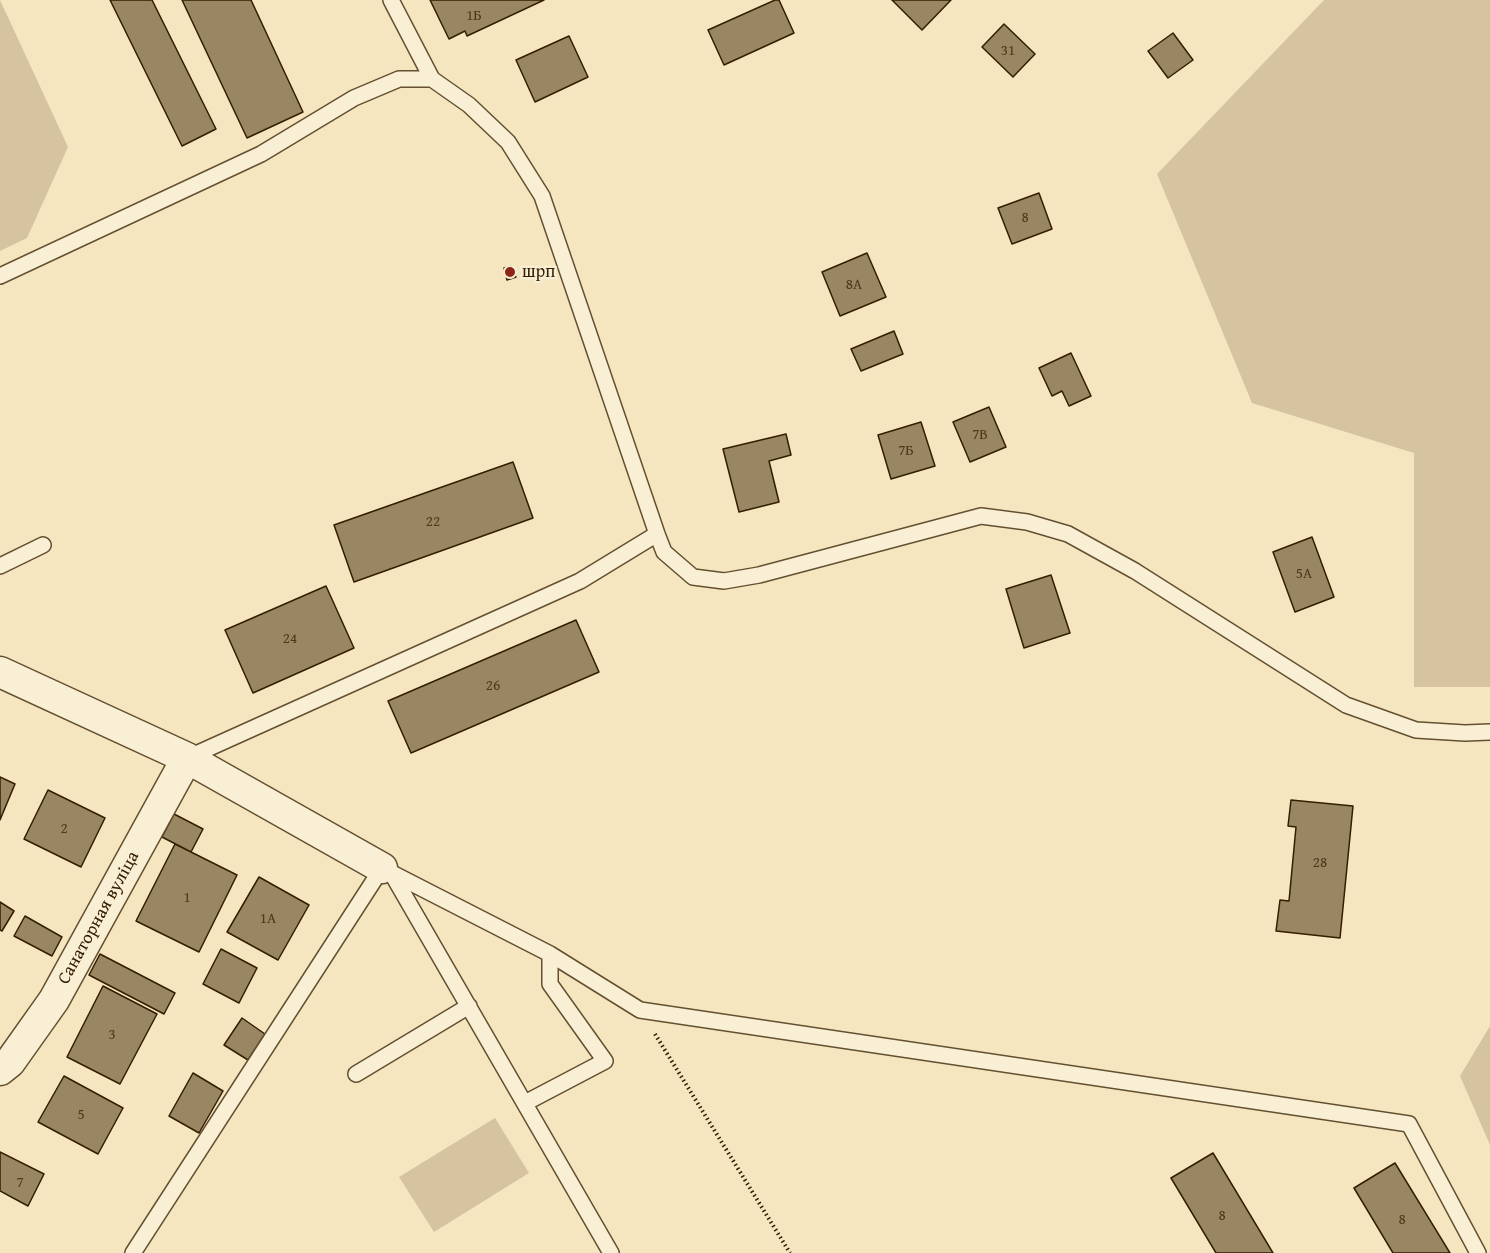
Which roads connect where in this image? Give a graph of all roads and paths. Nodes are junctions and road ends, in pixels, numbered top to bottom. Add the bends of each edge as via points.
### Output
1 (392, 0) edge
2 (432, 80) junction
3 (0, 276) edge
4 (657, 534) junction
5 (43, 545) dead end
6 (0, 566) edge
7 (0, 672) edge
8 (1490, 732) edge
9 (187, 758) junction
10 (387, 871) junction
11 (550, 954) junction
12 (469, 1006) junction
13 (640, 1010) junction
14 (0, 1070) edge
15 (356, 1074) dead end
16 (525, 1103) junction
17 (133, 1253) edge
18 (611, 1253) edge
19 (790, 1253) edge
20 (1478, 1253) edge

1 - 2 lane
2 - 3 lane via 399,79 354,98 261,154
2 - 4 lane via 469,105 508,142 542,196
4 - 8 lane via 664,552 693,577 724,581 981,516 1027,522 1068,534 1135,571 1346,705 1416,730
4 - 9 lane via 580,581
5 - 6 lane
7 - 9 street
9 - 10 street
9 - 14 street, Санаторная вуліца via 54,1000 10,1062
10 - 11 lane
10 - 12 lane
10 - 17 lane
11 - 13 lane
11 - 16 lane via 550,984 605,1061
12 - 15 lane
12 - 16 lane
13 - 19 path
13 - 20 lane via 1409,1124
16 - 18 lane

